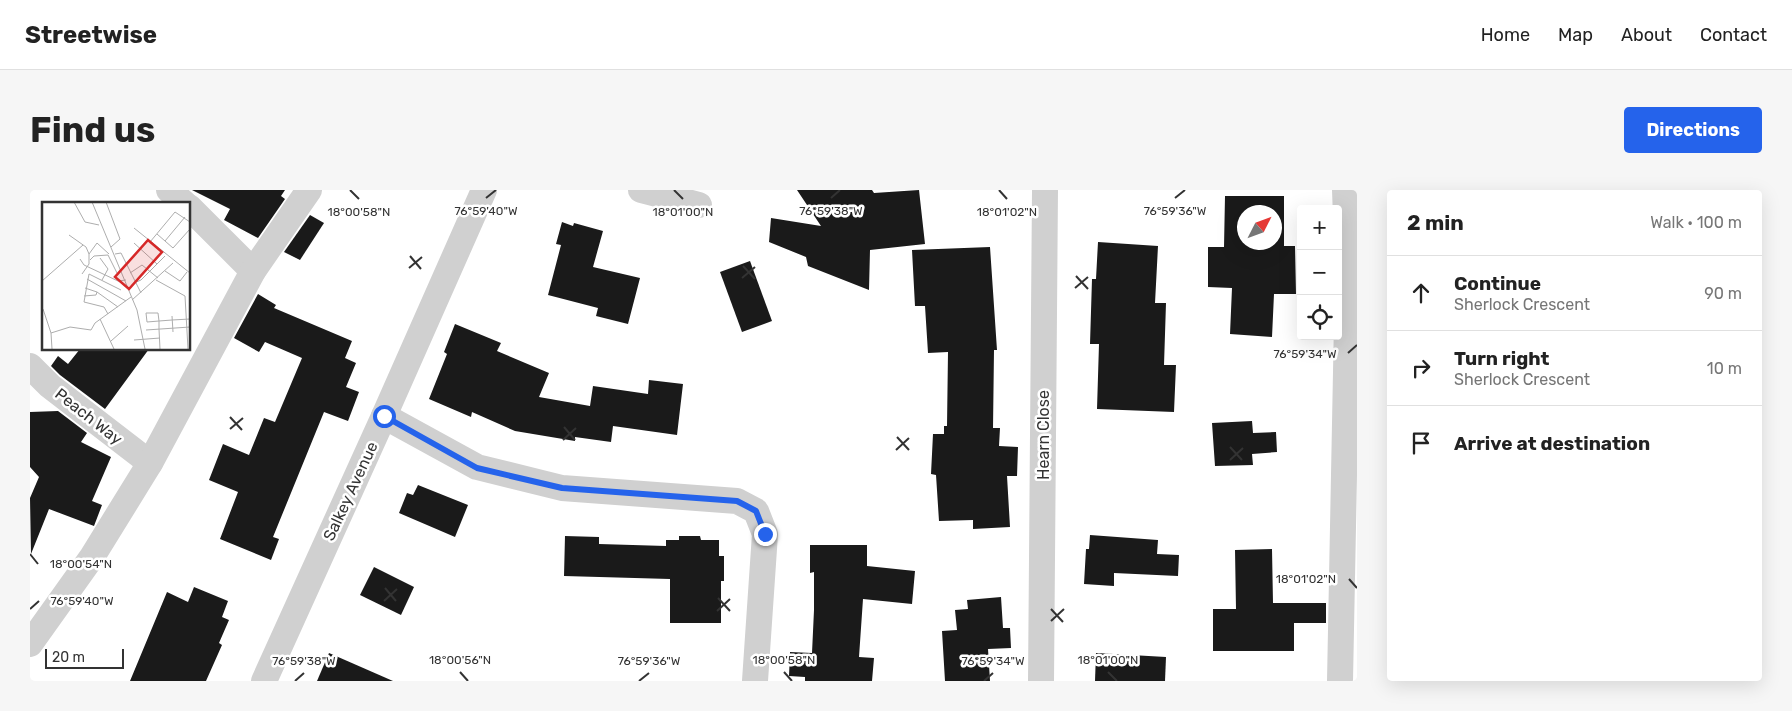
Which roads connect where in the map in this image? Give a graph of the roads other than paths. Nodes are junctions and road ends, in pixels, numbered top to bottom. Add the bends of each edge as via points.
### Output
1 (169, 190) edge
2 (309, 190) edge
3 (484, 190) edge
4 (641, 190) edge
5 (1045, 190) edge
6 (1345, 190) edge
7 (183, 202) edge
8 (699, 204) dead end
9 (190, 209) edge
10 (1352, 269) edge
11 (253, 271) junction
12 (30, 366) edge
13 (384, 416) junction
14 (150, 463) junction
15 (30, 644) edge
16 (267, 680) edge
17 (755, 681) edge
18 (1040, 681) edge
19 (1340, 681) edge

1 - 7 street
2 - 11 street
3 - 13 street, Salkey Avenue
4 - 8 street
5 - 18 street, Hearn Close
6 - 10 street
9 - 11 street
10 - 19 street
11 - 14 street
12 - 14 street, Peach Way via 50,386
13 - 16 street, Salkey Avenue
13 - 17 street via 477,468 562,488 737,501 756,511 765,534
14 - 15 street via 92,557

